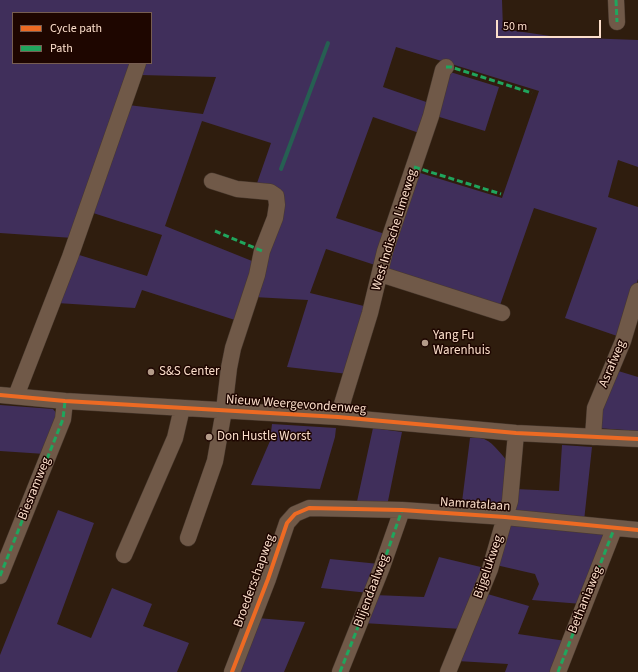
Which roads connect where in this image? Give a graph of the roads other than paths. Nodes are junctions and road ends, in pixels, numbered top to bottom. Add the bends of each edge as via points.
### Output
1 (616, 0) edge
2 (617, 22) dead end
3 (138, 64) edge
4 (446, 67) dead end
5 (212, 181) dead end
6 (380, 274) junction
7 (638, 291) edge
8 (502, 313) dead end
9 (8, 396) edge
10 (65, 401) junction
11 (182, 408) junction
12 (224, 410) junction
13 (338, 417) junction
14 (516, 433) junction
15 (593, 437) junction
16 (638, 439) edge
17 (309, 508) joint
18 (402, 510) junction
19 (505, 517) junction
20 (614, 529) junction
21 (638, 530) edge
22 (188, 538) dead end
23 (124, 555) dead end
24 (0, 576) edge
25 (232, 672) edge
26 (340, 672) edge
27 (448, 672) edge
28 (558, 672) edge

1 - 2 street
3 - 9 street via 72,250
4 - 6 street, West Indische Limeweg via 385,251
5 - 12 street via 237,189 270,192 276,196 277,205 233,348
6 - 8 street
6 - 13 street, West Indische Limeweg
7 - 15 street, Asrafweg via 623,341 595,408
9 - 10 street, Nieuw Weergevondenweg
10 - 11 street, Nieuw Weergevondenweg
10 - 24 street, Biesramweg via 63,419
11 - 12 street, Nieuw Weergevondenweg
11 - 23 street via 175,438
12 - 13 street, Nieuw Weergevondenweg
12 - 22 street via 215,461
13 - 14 street, Nieuw Weergevondenweg
14 - 15 street, Nieuw Weergevondenweg
14 - 19 street, Bijgelukweg via 510,501
15 - 16 street, Nieuw Weergevondenweg
17 - 18 street, Namratalaan
17 - 25 street, Broederschapweg via 295,514 286,523 268,579
18 - 19 street, Namratalaan
18 - 26 street, Blijendaalweg
19 - 20 street, Namratalaan
19 - 27 street, Bijgelukweg via 490,569
20 - 21 street, Namratalaan
20 - 28 street, Bethaniaweg

